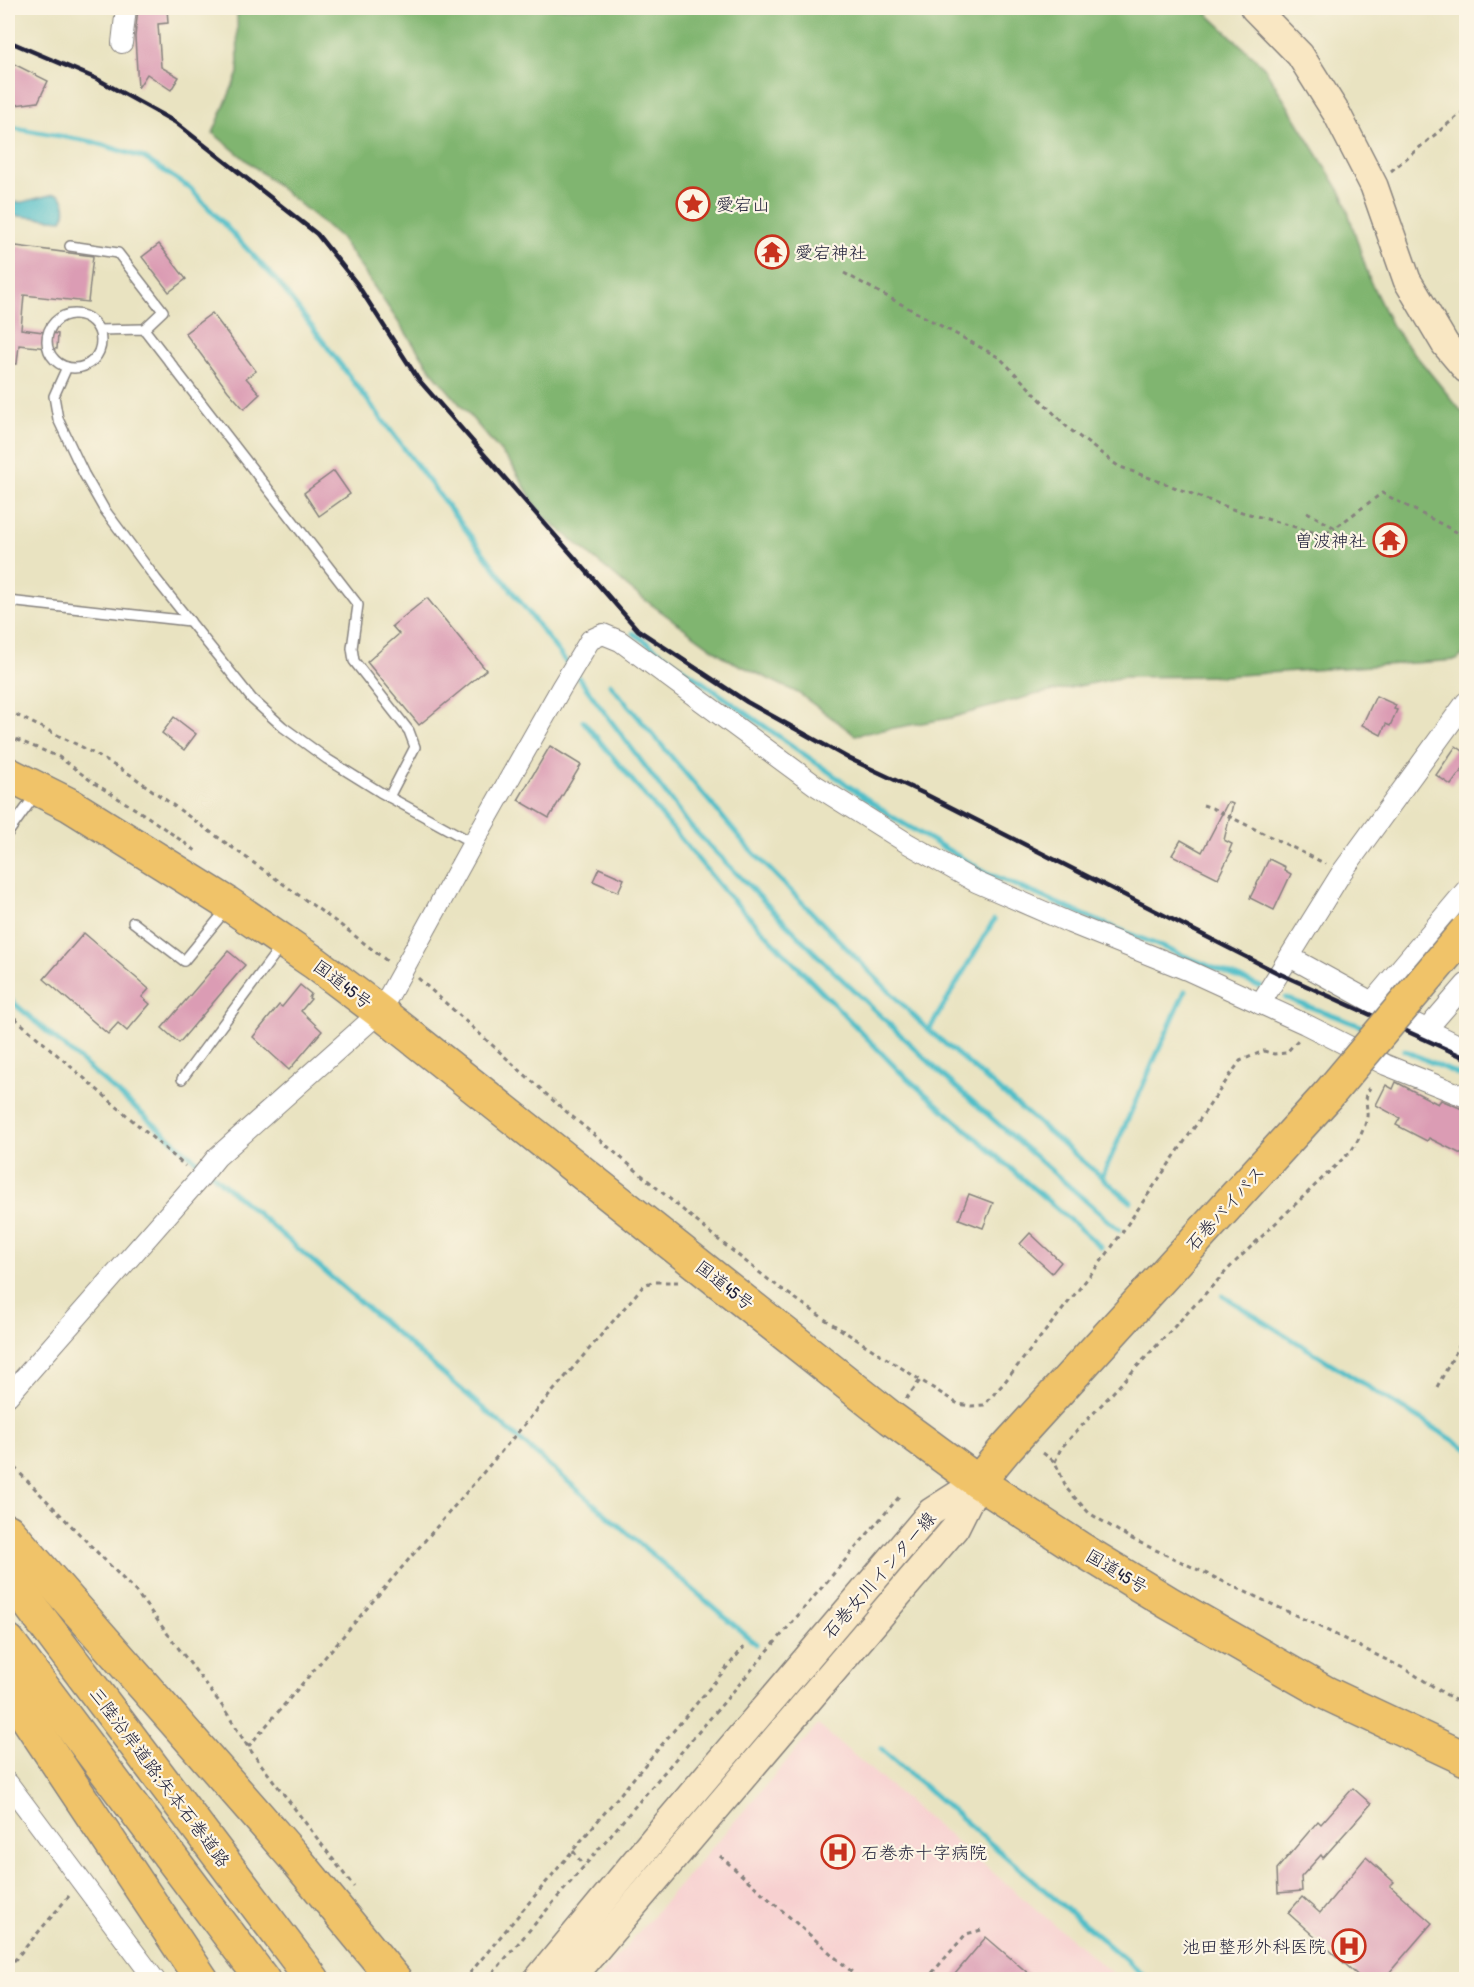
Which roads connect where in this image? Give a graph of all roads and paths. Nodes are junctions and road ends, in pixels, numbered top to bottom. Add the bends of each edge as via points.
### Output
1 (126, 8) edge
2 (1254, 8) edge
3 (122, 43) dead end
4 (1467, 110) edge
5 (1374, 186) junction
6 (70, 246) dead end
7 (844, 273) dead end
8 (144, 329) junction
9 (99, 330) junction
10 (67, 368) junction
11 (1467, 369) edge
12 (1307, 512) dead end
13 (1335, 528) junction
14 (1467, 537) edge
15 (8, 601) edge
16 (190, 621) junction
17 (1467, 702) edge
18 (8, 711) edge
19 (8, 774) edge
20 (40, 790) junction
21 (389, 797) junction
22 (1203, 806) dead end
23 (8, 832) edge
24 (473, 843) junction
25 (1342, 872) junction
26 (1467, 890) edge
27 (227, 903) junction
28 (133, 922) dead end
29 (1467, 931) edge
30 (285, 942) junction
31 (1290, 957) junction
32 (404, 970) junction
33 (1467, 984) edge
34 (1372, 1002) junction
35 (1260, 1004) junction
36 (8, 1012) edge
37 (380, 1012) junction
38 (1305, 1024) junction
39 (1427, 1029) junction
40 (1467, 1049) edge
41 (1386, 1065) junction
42 (182, 1079) dead end
43 (1467, 1097) edge
44 (205, 1173) junction
45 (678, 1282) dead end
46 (1467, 1333) edge
47 (1437, 1387) dead end
48 (8, 1396) edge
49 (1043, 1453) dead end
50 (8, 1461) edge
51 (1055, 1462) junction
52 (978, 1482) junction
53 (899, 1497) dead end
54 (8, 1531) edge
55 (8, 1576) edge
56 (8, 1641) edge
57 (744, 1647) dead end
58 (8, 1689) edge
59 (1467, 1707) edge
60 (248, 1747) junction
61 (1467, 1759) edge
62 (8, 1783) edge
63 (573, 1851) junction
64 (720, 1856) dead end
65 (584, 1866) junction
66 (81, 1882) junction
67 (354, 1887) dead end
68 (985, 1929) dead end
69 (8, 1968) edge
70 (155, 1980) edge
71 (202, 1980) edge
72 (263, 1980) edge
73 (312, 1980) edge
74 (395, 1980) edge
75 (464, 1980) edge
76 (487, 1980) edge
77 (537, 1980) edge
78 (570, 1980) edge
79 (861, 1980) edge
80 (886, 1980) edge
81 (898, 1980) edge
82 (926, 1980) edge

1 - 3 street
2 - 5 main road via 1300,55
4 - 5 path
5 - 11 main road via 1407,280 1445,344
6 - 8 lane via 118,253 163,311
7 - 13 path via 1000,358 1068,428 1118,466 1234,510 1323,536
8 - 9 lane
8 - 21 lane via 358,605 354,661 410,731 415,747
9 - 10 lane via 102,343 95,358 81,368
9 - 10 lane via 84,315 68,314 53,323 47,348 56,362
10 - 16 lane via 54,396 58,419 84,474 104,509
12 - 13 path
13 - 14 path via 1382,493
15 - 16 lane
16 - 21 lane via 252,699 283,727
17 - 25 street
18 - 32 path via 131,775
19 - 20 highway, 国道45号
20 - 23 lane
20 - 27 highway, 国道45号
21 - 24 lane
22 - 25 path
24 - 32 street
24 - 35 street via 580,655 590,640 603,634 620,641 815,784 976,882
25 - 31 street
26 - 34 street
27 - 28 lane via 184,961
27 - 30 highway, 国道45号
29 - 52 highway, 石巻バイパス, bridge via 1328,1095
30 - 37 highway, 国道45号
30 - 42 lane
31 - 34 street
31 - 35 street
32 - 37 street
32 - 38 path via 769,1280 957,1404 971,1406 984,1405 1003,1384 1107,1254 1240,1061 1264,1051 1286,1053 1297,1043
33 - 39 street
34 - 39 street
35 - 38 street
36 - 44 path
37 - 44 street via 217,1157
37 - 52 highway, 国道45号 via 891,1418
38 - 41 street
39 - 40 street
41 - 43 street
41 - 51 path via 1365,1094 1367,1117 1352,1150 1233,1264 1061,1448
44 - 48 street
45 - 60 path via 644,1285
46 - 47 path
49 - 51 path
50 - 60 path via 136,1592 223,1707
51 - 59 path via 1067,1490 1089,1513 1130,1538 1407,1670
52 - 61 highway, 国道45号 via 1169,1603 1316,1687
52 - 77 main road, 石巻女川インター線 via 931,1512
52 - 78 main road, 石巻女川インター線 via 955,1528
53 - 65 path
54 - 74 highway via 293,1856
55 - 73 highway, 三陸沿岸道路;矢本石巻道路
56 - 72 highway
57 - 63 path
58 - 71 highway
60 - 67 path
62 - 66 street
63 - 65 path
63 - 75 path
64 - 79 path
65 - 76 path
66 - 69 path
66 - 70 street
68 - 82 path via 966,1934
80 - 81 path via 891,1974

